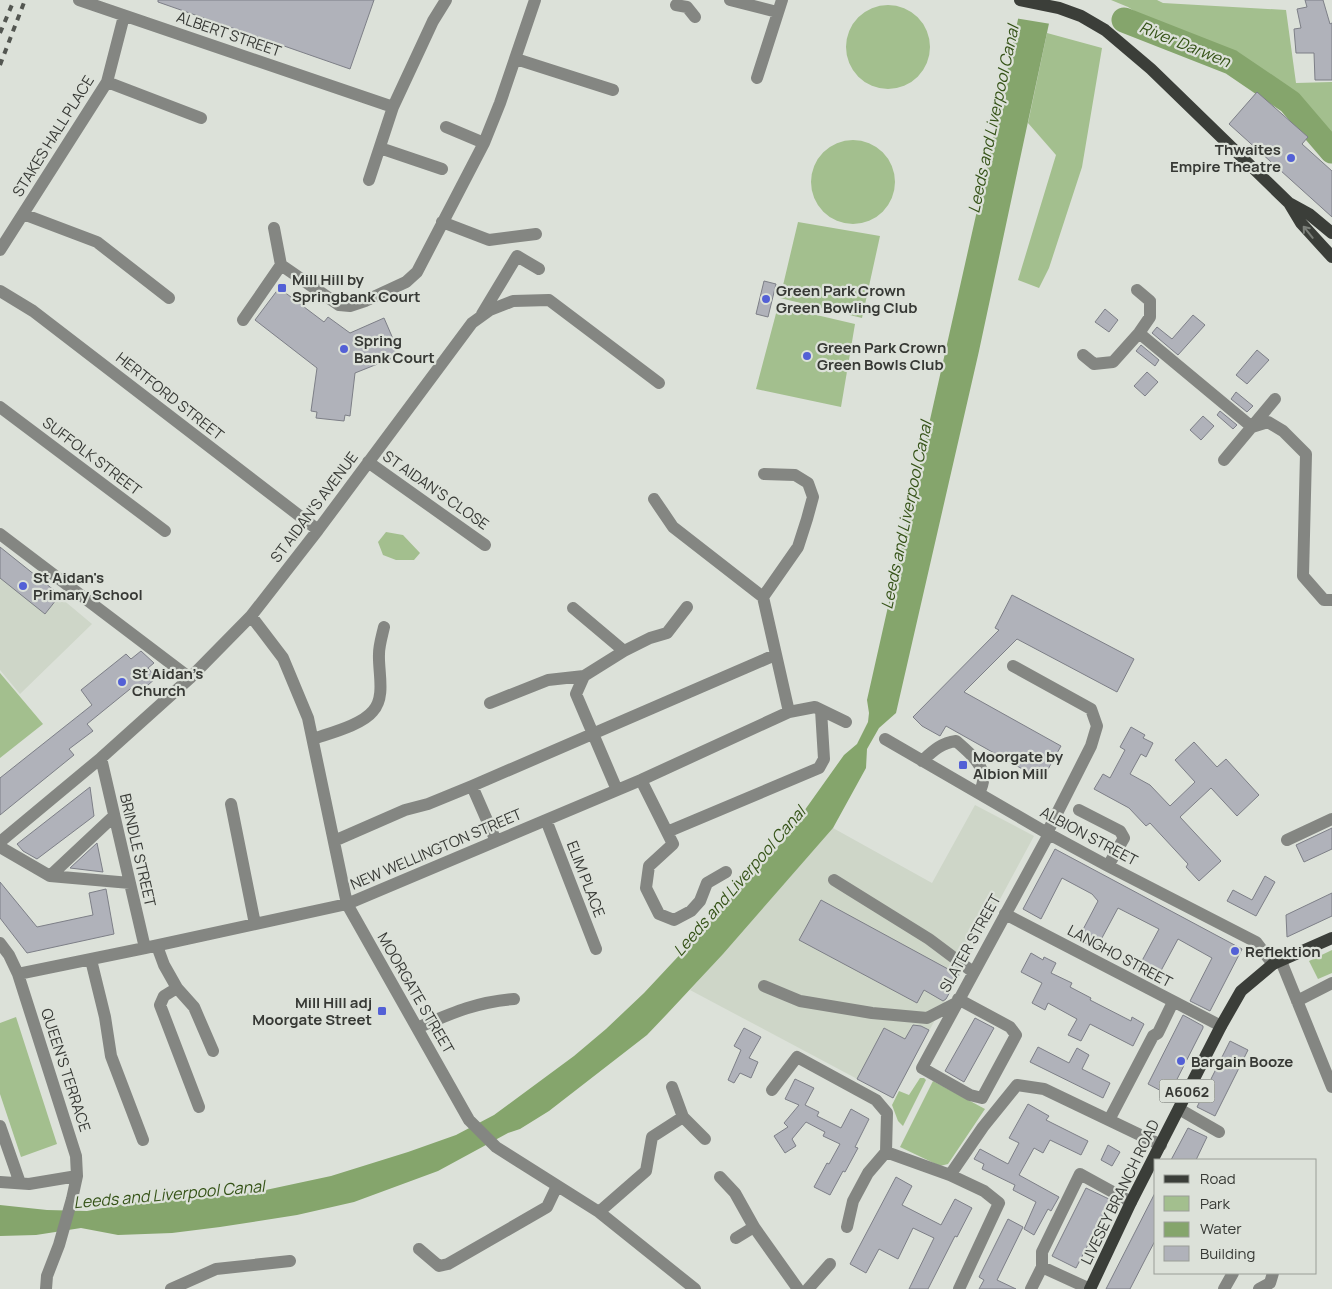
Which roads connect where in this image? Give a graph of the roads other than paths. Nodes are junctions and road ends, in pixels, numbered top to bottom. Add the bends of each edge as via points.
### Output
1 (78, 0) edge
2 (446, 0) edge
3 (535, 0) edge
4 (730, 0) edge
5 (1020, 0) edge
6 (779, 6) edge
7 (124, 16) junction
8 (516, 59) junction
9 (758, 78) dead end
10 (107, 82) junction
11 (613, 90) dead end
12 (393, 107) junction
13 (201, 118) dead end
14 (446, 127) dead end
15 (484, 143) junction
16 (380, 148) junction
17 (442, 169) dead end
18 (369, 180) dead end
19 (1290, 203) junction
20 (23, 214) junction
21 (442, 222) junction
22 (274, 228) dead end
23 (1332, 233) edge
24 (536, 234) dead end
25 (0, 250) edge
26 (1332, 257) edge
27 (281, 265) junction
28 (539, 269) dead end
29 (1137, 290) dead end
30 (0, 291) edge
31 (169, 298) dead end
32 (480, 317) junction
33 (243, 320) dead end
34 (1139, 333) junction
35 (1083, 355) dead end
36 (659, 382) dead end
37 (1275, 399) dead end
38 (0, 408) edge
39 (1252, 427) junction
40 (1224, 460) dead end
41 (368, 462) junction
42 (764, 474) dead end
43 (654, 499) dead end
44 (318, 530) junction
45 (165, 531) dead end
46 (0, 534) edge
47 (485, 545) dead end
48 (763, 597) junction
49 (1332, 600) edge
50 (687, 607) dead end
51 (573, 608) dead end
52 (251, 616) junction
53 (384, 627) dead end
54 (624, 651) junction
55 (776, 655) junction
56 (1013, 666) dead end
57 (584, 676) junction
58 (190, 678) junction
59 (490, 703) dead end
60 (820, 710) junction
61 (789, 712) junction
62 (846, 722) dead end
63 (593, 734) junction
64 (885, 739) dead end
65 (313, 740) junction
66 (100, 758) junction
67 (922, 761) junction
68 (642, 780) junction
69 (472, 786) junction
70 (617, 790) junction
71 (979, 794) junction
72 (231, 804) dead end
73 (1079, 810) dead end
74 (114, 816) junction
75 (1332, 819) edge
76 (546, 820) junction
77 (667, 832) junction
78 (1048, 833) junction
79 (1287, 840) dead end
80 (334, 841) junction
81 (496, 841) junction
82 (0, 842) edge
83 (0, 847) edge
84 (1108, 866) junction
85 (726, 872) dead end
86 (50, 876) junction
87 (834, 880) dead end
88 (130, 883) junction
89 (347, 904) junction
90 (1005, 914) junction
91 (254, 924) junction
92 (1332, 938) edge
93 (0, 943) edge
94 (151, 947) junction
95 (596, 949) dead end
96 (91, 960) junction
97 (1277, 962) junction
98 (973, 972) junction
99 (18, 974) junction
100 (1332, 983) edge
101 (764, 986) dead end
102 (177, 988) junction
103 (514, 999) dead end
104 (957, 1001) junction
105 (1173, 1002) junction
106 (1297, 1002) junction
107 (1221, 1026) junction
108 (417, 1028) junction
109 (213, 1051) dead end
110 (672, 1087) dead end
111 (1332, 1087) edge
112 (772, 1090) dead end
113 (199, 1107) dead end
114 (1179, 1109) junction
115 (683, 1117) junction
116 (1109, 1120) junction
117 (0, 1126) edge
118 (1219, 1132) dead end
119 (705, 1139) dead end
120 (143, 1140) dead end
121 (1161, 1145) junction
122 (886, 1152) junction
123 (950, 1175) junction
124 (77, 1176) junction
125 (720, 1177) dead end
126 (0, 1182) edge
127 (20, 1183) junction
128 (557, 1186) junction
129 (1131, 1202) junction
130 (599, 1212) junction
131 (847, 1227) dead end
132 (754, 1228) junction
133 (736, 1238) dead end
134 (419, 1249) dead end
135 (290, 1261) dead end
136 (830, 1264) dead end
137 (1042, 1266) junction
138 (1232, 1274) edge
139 (1273, 1274) edge
140 (46, 1289) edge
141 (171, 1289) edge
142 (696, 1289) edge
143 (798, 1289) edge
144 (808, 1289) edge
145 (959, 1289) edge
146 (1031, 1289) edge
147 (1090, 1289) edge
148 (1224, 1289) edge
149 (1259, 1289) edge

1 - 7 street, ALBERT STREET
2 - 12 street
3 - 8 street
4 - 6 street
5 - 19 main road via 1082,16 1105,30 1151,69
6 - 9 street
7 - 10 street, STAKES HALL PLACE
7 - 12 street, ALBERT STREET
8 - 11 street
8 - 15 street
10 - 13 street
10 - 20 street, STAKES HALL PLACE
12 - 16 street
14 - 15 street
15 - 21 street
16 - 17 street
16 - 18 street
19 - 23 main road
26 -> 19 main road via 1301,223
20 - 25 street, STAKES HALL PLACE
20 - 31 street via 97,242
21 - 24 street via 488,240
21 - 27 street via 417,272 406,282 350,306 339,305
22 - 27 street
27 - 33 street
28 - 32 street via 517,256
29 - 34 street via 1150,302 1150,317
30 - 44 street, HERTFORD STREET via 33,311
32 - 36 street, ST AIDAN'S AVENUE via 513,301 549,300
32 - 41 street, ST AIDAN'S AVENUE via 472,323
34 - 35 street via 1114,362 1094,364
34 - 39 street
37 - 39 street
38 - 45 street, SUFFOLK STREET
39 - 40 street
39 - 49 street via 1268,422 1306,454 1303,576 1324,600
41 - 44 street, ST AIDAN'S AVENUE
41 - 47 street, ST AIDAN'S CLOSE
42 - 48 street via 795,475 808,483 813,498 798,546
43 - 48 street via 673,527
44 - 52 street, ST AIDAN'S AVENUE
46 - 58 street
48 - 55 street
50 - 54 street via 667,632
51 - 54 street
52 - 58 street, ST AIDAN'S AVENUE
52 - 65 street, MOORGATE STREET via 283,658 308,718
53 - 65 street via 379,655 380,688 373,711 353,724
54 - 57 street
55 - 61 street
55 - 63 street
56 - 78 street, SLATER STREET via 1090,709 1097,726 1091,746
57 - 59 street via 548,680
57 - 63 street via 576,694
58 - 66 street, ST AIDAN'S AVENUE
60 - 61 street, NEW WELLINGTON STREET via 814,707
60 - 62 street, NEW WELLINGTON STREET
60 - 77 street via 824,759 819,768
61 - 68 street, NEW WELLINGTON STREET
63 - 69 street
63 - 70 street
64 - 67 street, ALBION STREET
65 - 80 street, MOORGATE STREET
66 - 74 street, BRINDLE STREET
66 - 82 street, ST AIDAN'S AVENUE
67 - 71 street, ALBION STREET
67 - 71 street via 934,749 956,741 982,771 984,779
68 - 70 street, NEW WELLINGTON STREET
68 - 77 street
69 - 80 street via 405,810
69 - 81 street
70 - 76 street, NEW WELLINGTON STREET
71 - 78 street, ALBION STREET
72 - 91 street
73 - 84 street via 1120,831 1124,838
74 - 86 street
74 - 88 street, BRINDLE STREET
75 - 79 street
76 - 81 street, NEW WELLINGTON STREET
76 - 95 street, ELIM PLACE
77 - 85 street via 673,844 649,866 646,888 659,914 674,920 691,911 707,883
78 - 84 street, ALBION STREET
78 - 90 street, SLATER STREET
80 - 89 street, MOORGATE STREET
81 - 89 street, NEW WELLINGTON STREET
83 - 86 street
84 - 97 street, ALBION STREET via 1256,942
86 - 88 street
87 - 98 street via 929,939
88 - 94 street, BRINDLE STREET
89 - 91 street, NEW WELLINGTON STREET
89 - 108 street, MOORGATE STREET
90 - 98 street, SLATER STREET
90 - 105 street, LANGHO STREET
91 - 94 street, NEW WELLINGTON STREET
92 - 97 main road, LIVESEY BRANCH ROAD / A6062
93 - 99 street, QUEEN'S TERRACE
94 - 96 street, NEW WELLINGTON STREET
94 - 102 street, BRINDLE STREET
96 - 99 street, NEW WELLINGTON STREET
96 - 120 street via 111,1056
97 - 106 street, ALBION STREET
97 - 107 main road, LIVESEY BRANCH ROAD / A6062 via 1241,991
98 - 104 street, SLATER STREET
99 - 124 street, QUEEN'S TERRACE via 76,1156
100 - 106 street
101 - 104 street via 800,1001 927,1018
102 - 109 street, BRINDLE STREET via 194,1006
102 - 113 street via 164,996 160,1005
103 - 108 street via 465,1007
104 - 104 street, SLATER STREET via 922,1068 970,1095 982,1098 1016,1035 1010,1027
105 - 107 street, LANGHO STREET
105 - 116 street
106 - 111 street, ALBION STREET
107 - 114 main road, LIVESEY BRANCH ROAD / A6062
108 - 128 street, MOORGATE STREET via 469,1120 496,1147
110 - 115 street
112 - 122 street via 797,1057 876,1100 887,1113
114 - 118 street
114 - 121 main road, LIVESEY BRANCH ROAD / A6062
115 - 119 street
115 - 130 street via 652,1137 646,1171
116 - 121 street
116 - 123 street via 1044,1089 1017,1085
117 - 127 street
121 - 129 main road, LIVESEY BRANCH ROAD / A6062
122 - 123 street
122 - 131 street via 864,1180
123 - 145 street via 984,1191 999,1203
124 - 127 street
124 - 140 street, QUEEN'S TERRACE
125 - 132 street via 735,1193
126 - 127 street
128 - 130 street, MOORGATE STREET
128 - 134 street via 547,1207 448,1264 439,1266
129 - 137 street via 1080,1174 1042,1252
129 - 147 main road, LIVESEY BRANCH ROAD / A6062
130 - 142 street, MOORGATE STREET
132 - 133 street
132 - 143 street
135 - 141 street via 216,1269
136 - 144 street
137 - 146 street
137 - 147 street
138 - 148 street
139 - 149 street via 1270,1283

